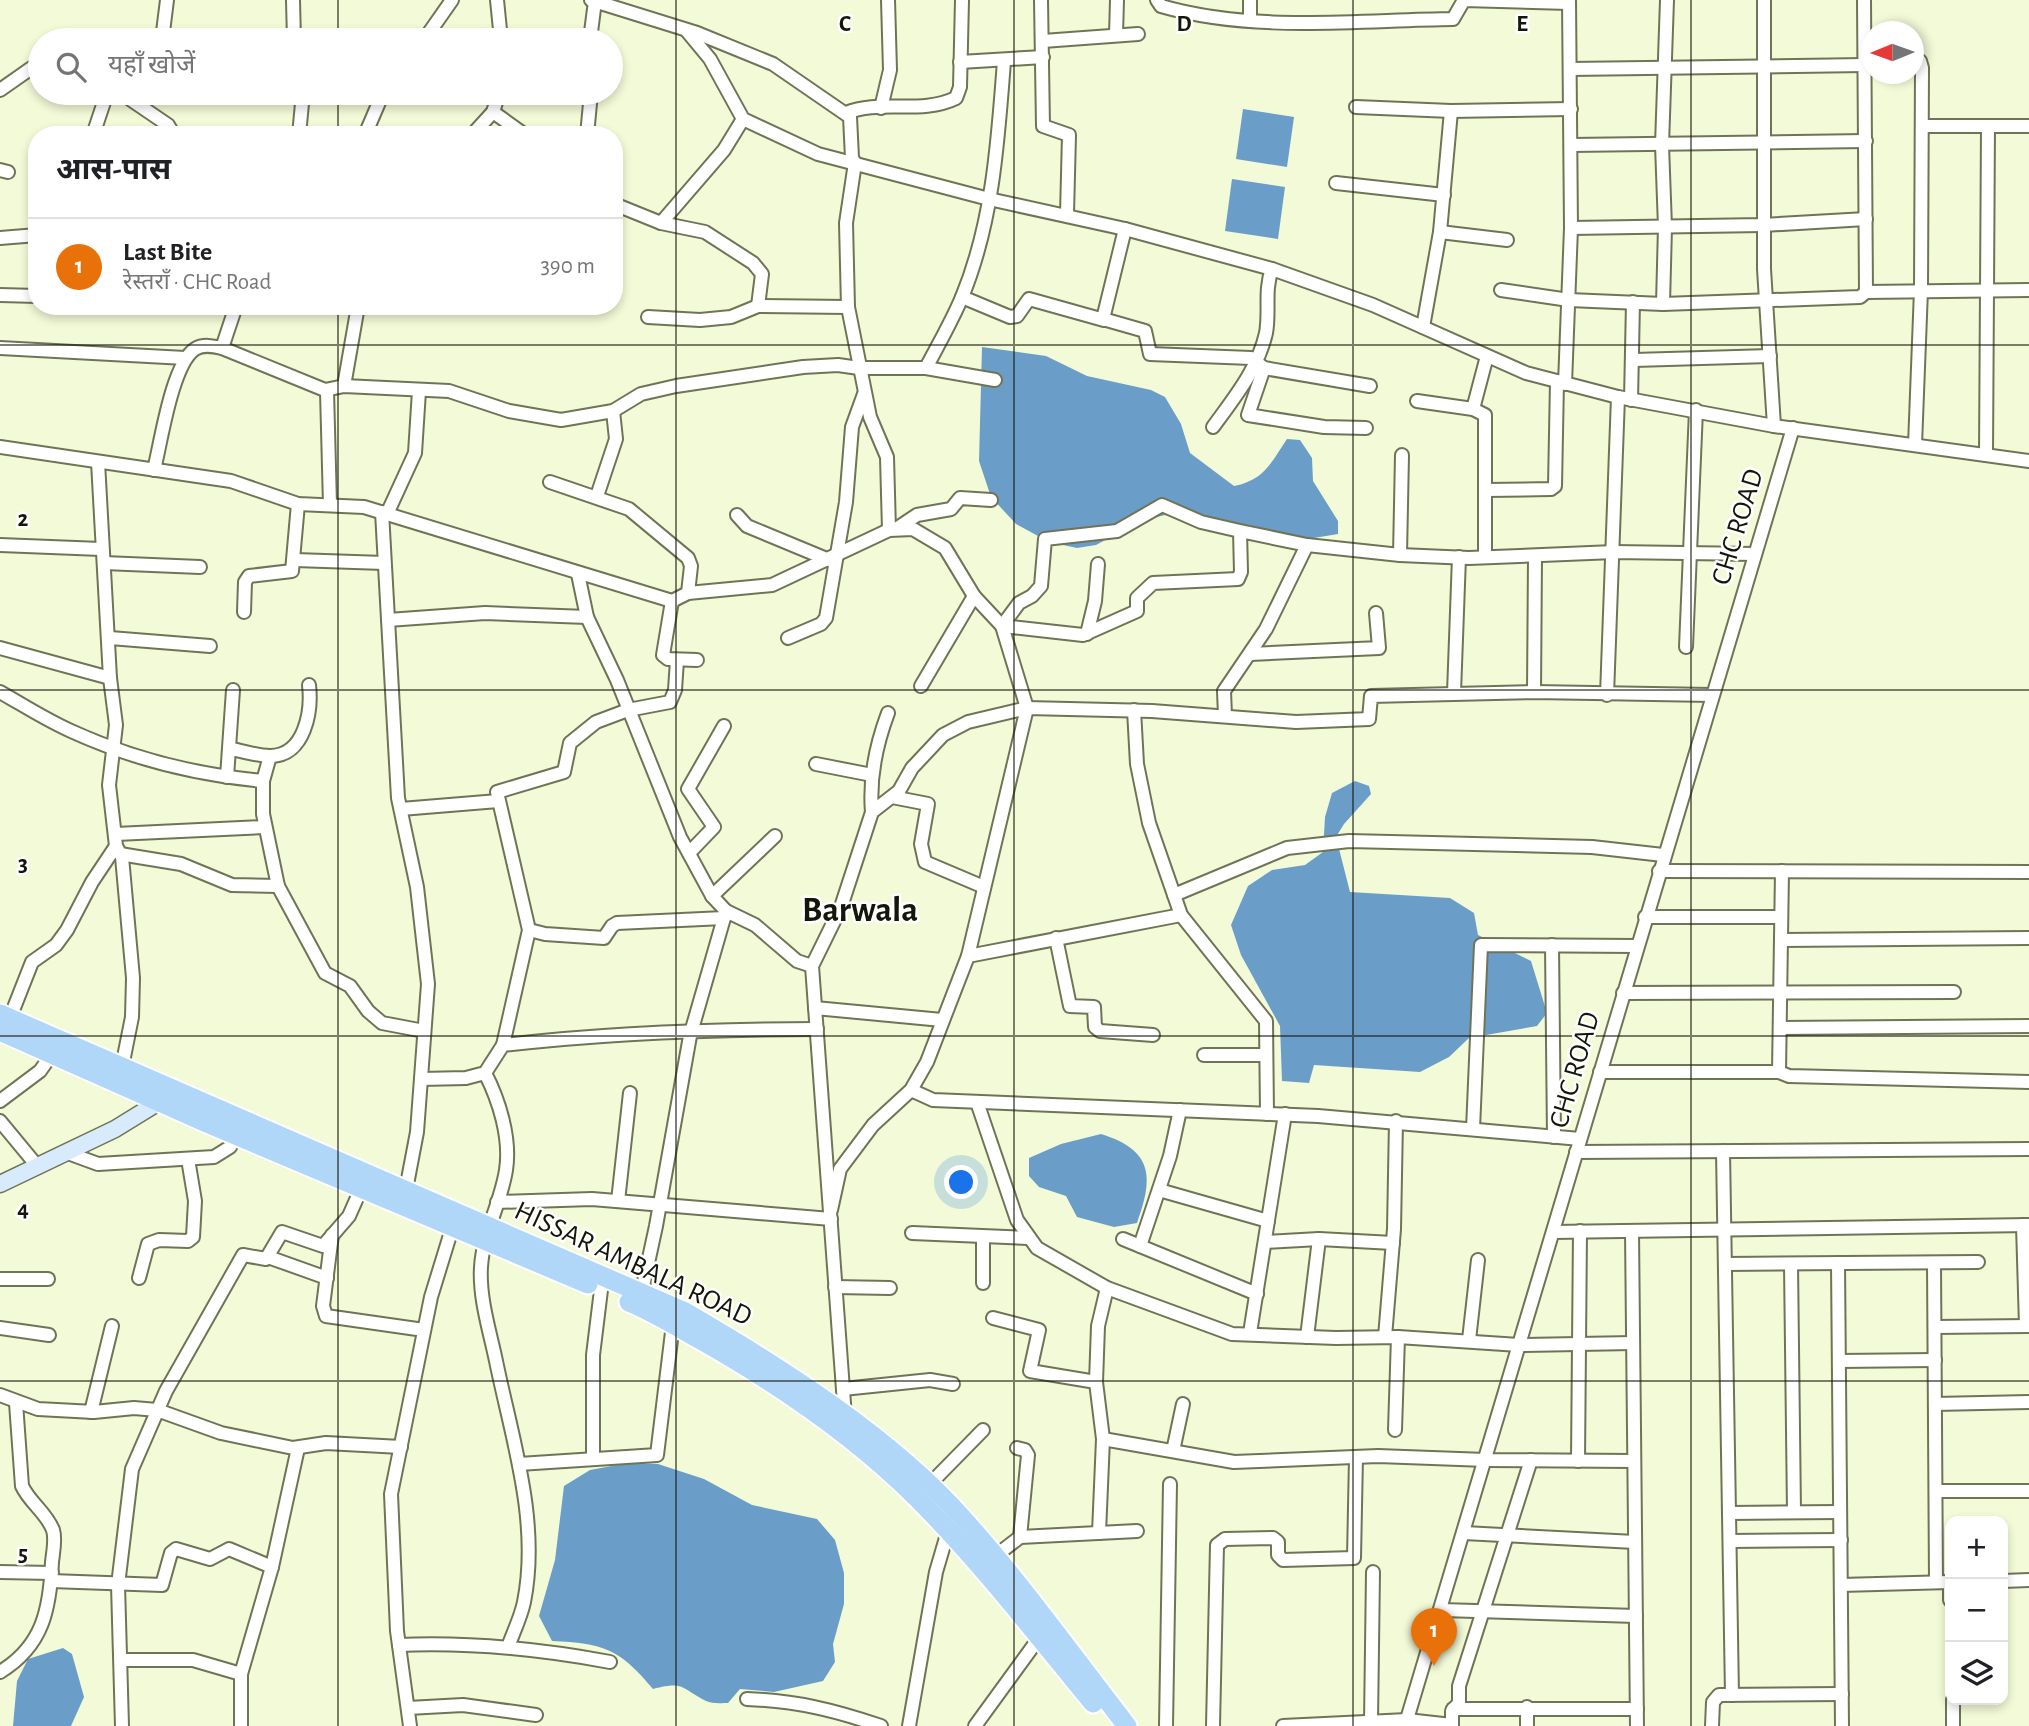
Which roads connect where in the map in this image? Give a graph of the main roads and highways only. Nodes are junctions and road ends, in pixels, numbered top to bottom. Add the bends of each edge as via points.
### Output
1 (3, 1021) edge
2 (365, 1181) junction
3 (487, 1233) junction
4 (640, 1299) junction
5 (845, 1426) junction
6 (1111, 1726) edge
7 (1127, 1726) edge

1 - 2 main road, HISSAR AMBALA ROAD via 179,1091
1 - 2 main road, HISSAR AMBALA ROAD via 52,1054 158,1101 236,1135
2 - 3 main road, HISSAR AMBALA ROAD
3 - 4 main road, HISSAR AMBALA ROAD
3 - 4 main road, HISSAR AMBALA ROAD via 601,1290
4 - 5 main road, HISSAR AMBALA ROAD via 673,1324
4 - 5 main road, HISSAR AMBALA ROAD via 685,1312 766,1359
5 - 6 main road, HISSAR AMBALA ROAD via 948,1531
5 - 7 main road, HISSAR AMBALA ROAD via 903,1461 965,1520

